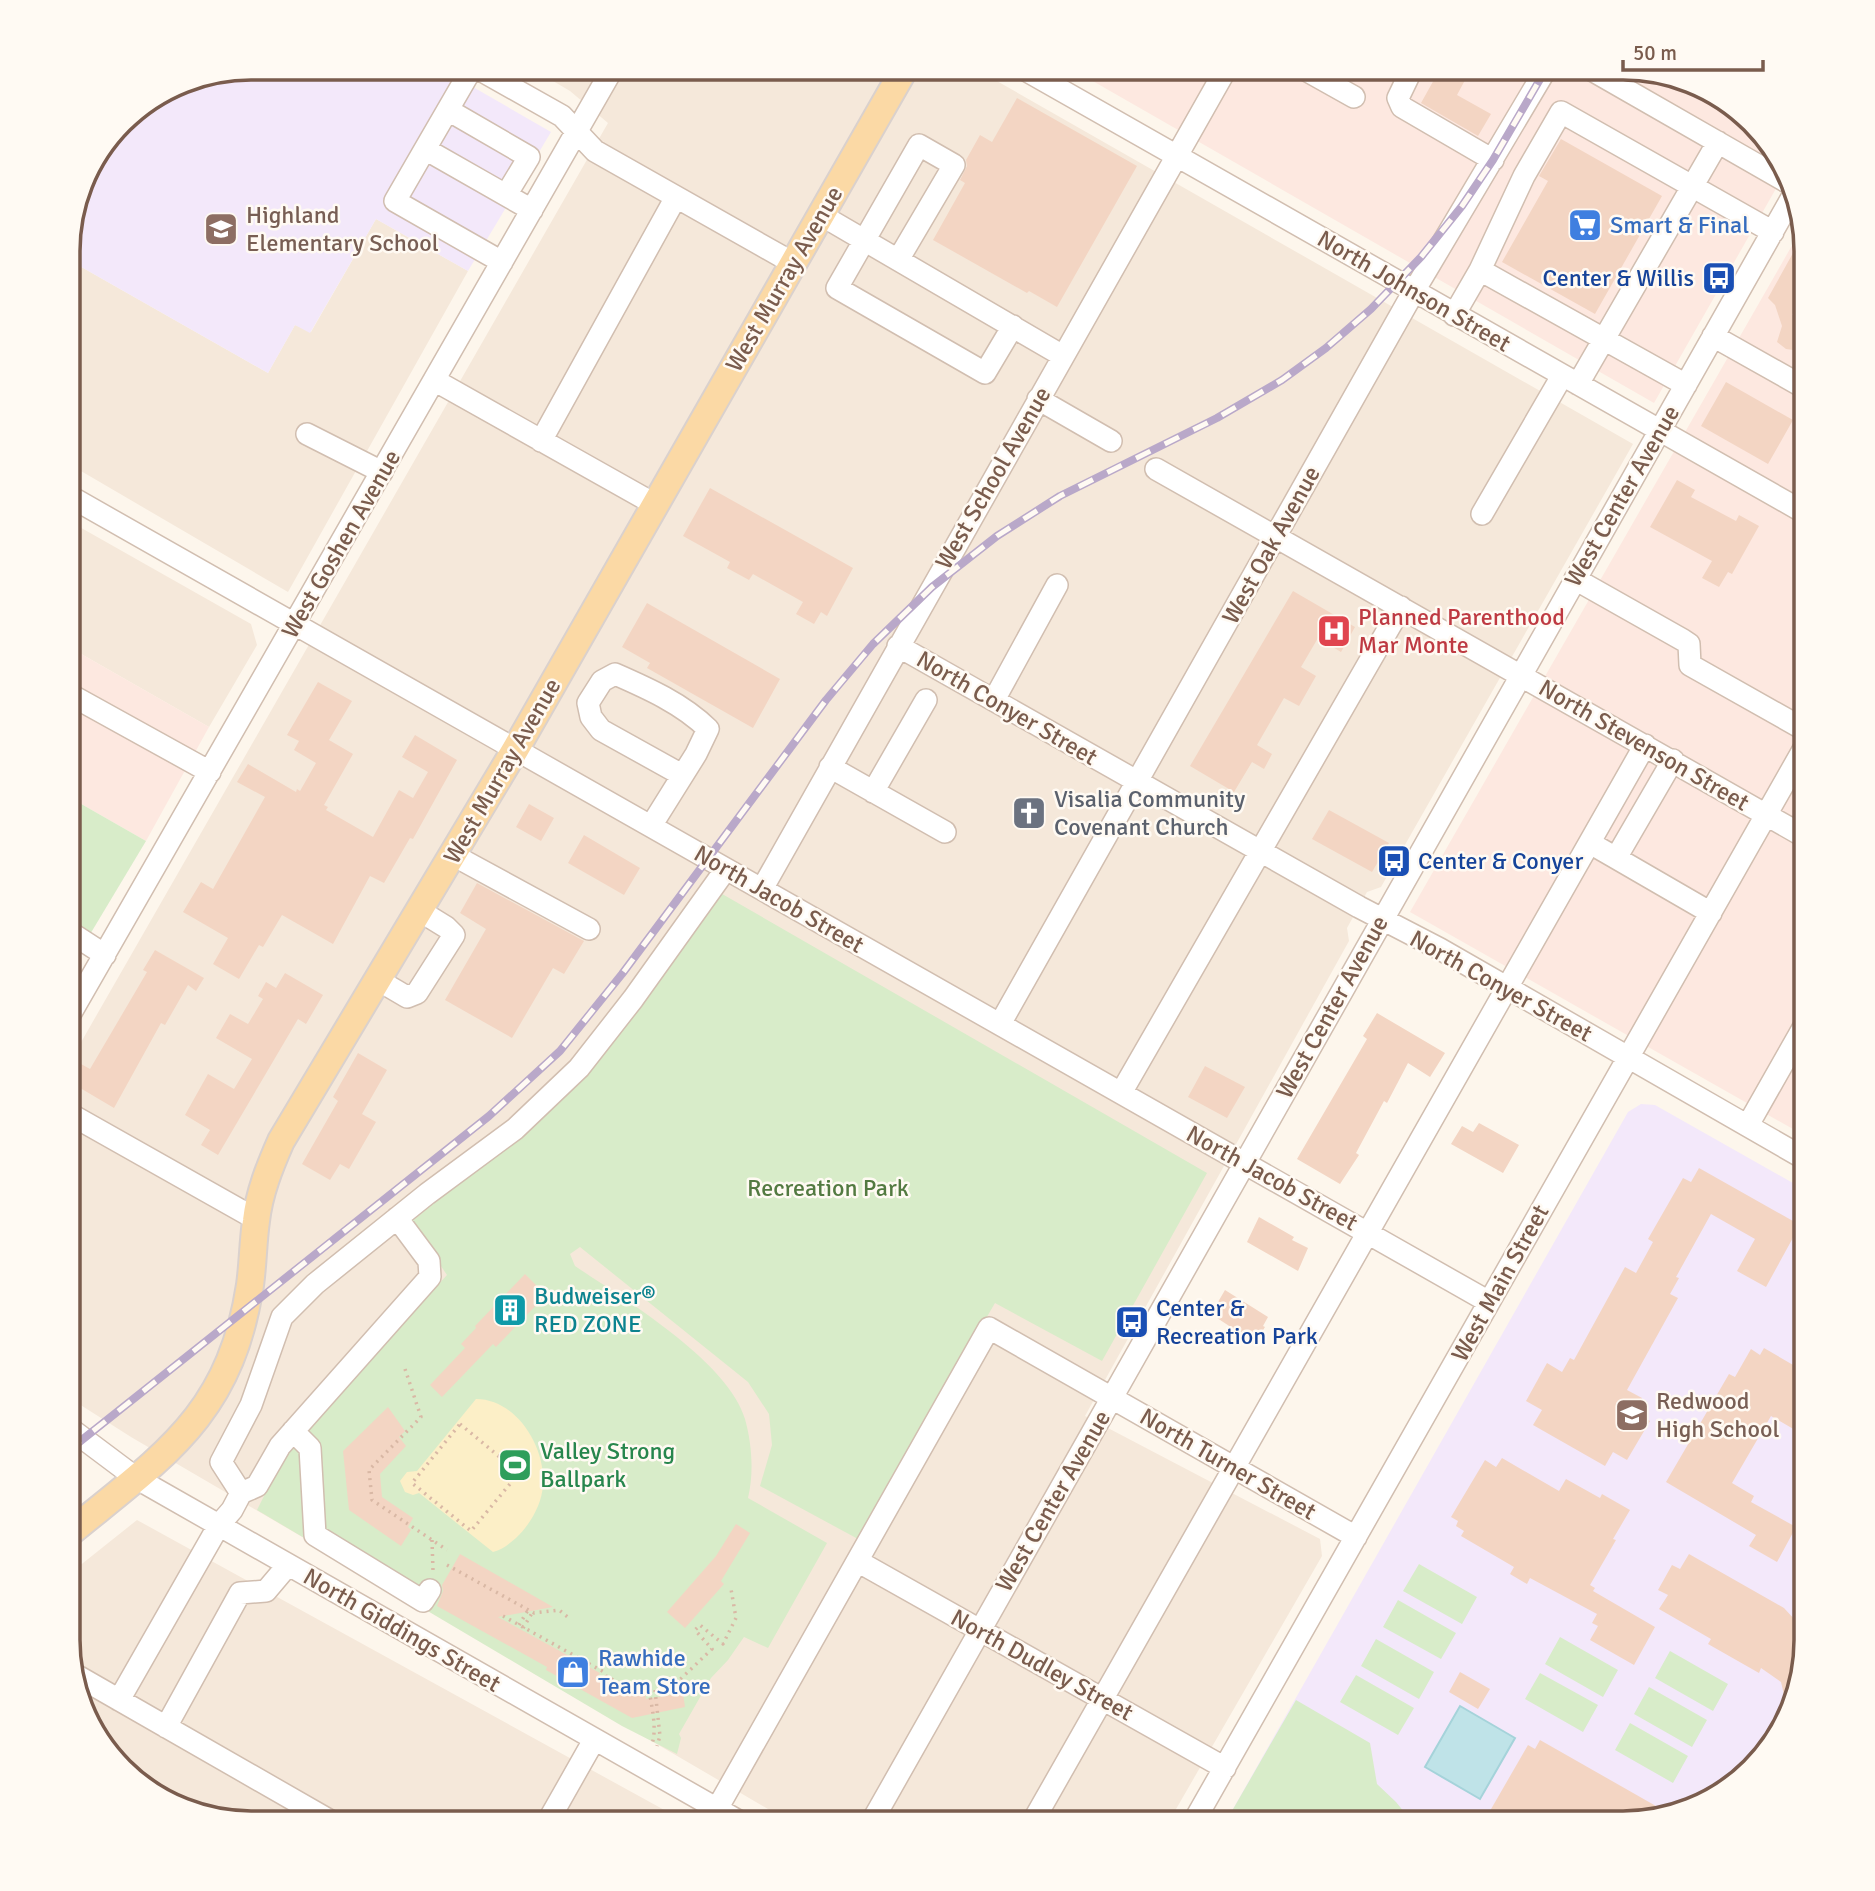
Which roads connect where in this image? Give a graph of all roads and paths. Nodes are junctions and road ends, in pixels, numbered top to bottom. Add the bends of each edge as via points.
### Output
1 (465, 80) edge
2 (499, 80) edge
3 (606, 80) edge
4 (898, 80) edge
5 (1044, 81) edge
6 (1219, 81) edge
7 (1325, 81) edge
8 (1406, 81) edge
9 (1539, 81) edge
10 (1611, 81) edge
11 (1531, 95) junction
12 (1354, 97) dead end
13 (448, 110) junction
14 (1561, 112) junction
15 (577, 132) junction
16 (1718, 142) junction
17 (425, 149) junction
18 (1176, 155) junction
19 (1493, 160) junction
20 (1776, 176) edge
21 (1693, 186) junction
22 (506, 195) junction
23 (676, 197) junction
24 (1787, 206) edge
25 (532, 210) junction
26 (821, 215) junction
27 (1773, 232) junction
28 (864, 240) junction
29 (898, 260) junction
30 (502, 262) junction
31 (793, 263) junction
32 (1480, 270) junction
33 (1414, 291) junction
34 (1454, 315) junction
35 (1013, 327) junction
36 (1713, 336) junction
37 (1604, 340) junction
38 (1063, 356) junction
39 (435, 380) junction
40 (1570, 380) junction
41 (1794, 382) edge
42 (1686, 385) junction
43 (1038, 399) junction
44 (1659, 430) junction
45 (307, 434) dead end
46 (541, 441) junction
47 (1111, 441) dead end
48 (1156, 469) dead end
49 (382, 472) junction
50 (81, 503) edge
51 (656, 505) junction
52 (1794, 507) edge
53 (1482, 514) dead end
54 (1276, 538) junction
55 (1575, 579) junction
56 (1057, 585) dead end
57 (1401, 607) junction
58 (294, 625) junction
59 (898, 646) junction
60 (1520, 675) junction
61 (81, 700) edge
62 (926, 700) dead end
63 (994, 700) junction
64 (1794, 724) edge
65 (1645, 745) junction
66 (515, 750) junction
67 (1672, 760) junction
68 (830, 767) junction
69 (210, 772) junction
70 (682, 775) junction
71 (1794, 781) edge
72 (1137, 782) junction
73 (873, 792) junction
74 (1767, 815) junction
75 (651, 826) junction
76 (1794, 831) edge
77 (945, 832) dead end
78 (1590, 843) junction
79 (1260, 851) junction
80 (453, 855) junction
81 (1616, 859) junction
82 (726, 869) junction
83 (762, 889) junction
84 (420, 911) junction
85 (1711, 913) junction
86 (1381, 919) junction
87 (589, 929) dead end
88 (81, 938) edge
89 (105, 955) junction
90 (378, 980) junction
91 (1507, 988) junction
92 (80, 997) edge
93 (1000, 1024) junction
94 (1794, 1044) edge
95 (1628, 1057) junction
96 (1121, 1093) junction
97 (80, 1120) edge
98 (1748, 1125) junction
99 (1794, 1152) edge
100 (1246, 1164) junction
101 (397, 1218) junction
102 (256, 1219) junction
103 (1367, 1232) junction
104 (1489, 1302) junction
105 (405, 1369) dead end
106 (1112, 1398) junction
107 (293, 1431) junction
108 (80, 1436) edge
109 (1234, 1467) junction
110 (136, 1478) junction
111 (412, 1483) joint
112 (241, 1493) junction
113 (80, 1524) edge
114 (219, 1525) junction
115 (1356, 1537) junction
116 (432, 1539) junction
117 (447, 1550) dead end
118 (859, 1562) junction
119 (288, 1565) junction
120 (447, 1565) dead end
121 (731, 1589) dead end
122 (430, 1590) joint
123 (530, 1611) junction
124 (503, 1616) dead end
125 (569, 1618) dead end
126 (521, 1627) junction
127 (980, 1630) junction
128 (86, 1681) edge
129 (655, 1690) junction
130 (649, 1691) junction
131 (1102, 1699) junction
132 (119, 1700) junction
133 (166, 1727) junction
134 (594, 1740) junction
135 (1225, 1768) junction
136 (313, 1811) edge
137 (554, 1811) edge
138 (704, 1811) edge
139 (715, 1811) edge
140 (878, 1811) edge
141 (1039, 1811) edge
142 (1200, 1811) edge

1 - 13 street
2 - 15 street via 562,116
3 - 15 street, West Goshen Avenue
4 - 26 main road, West Murray Avenue
5 - 18 street, North Johnson Street
6 - 18 street, West School Avenue
7 - 12 street
8 - 19 street via 1398,98 1402,107
9 - 11 street, West Oak Avenue
10 - 16 street
11 - 14 street
11 - 19 street, West Oak Avenue
13 - 17 street
13 - 22 street via 529,157
14 - 21 street
14 - 32 street
15 - 23 street via 595,151
15 - 25 street, West Goshen Avenue
16 - 20 street
16 - 21 street
17 - 22 street
17 - 30 street via 395,201
18 - 33 street, North Johnson Street
18 - 38 street, West School Avenue
19 - 33 street, West Oak Avenue
21 - 27 street
21 - 37 street
22 - 25 street
23 - 31 street
23 - 46 street
24 - 27 street, West Center Avenue
25 - 30 street, West Goshen Avenue
26 - 28 street
26 - 31 main road, West Murray Avenue
27 - 36 street, West Center Avenue
28 - 29 street
28 - 29 street via 919,145 954,165
28 - 35 street via 837,288 985,373
29 - 35 street
30 - 39 street, West Goshen Avenue
31 - 51 main road, West Murray Avenue
32 - 34 street
32 - 37 street
33 - 34 street, North Johnson Street
33 - 54 street, West Oak Avenue
34 - 40 street, North Johnson Street
35 - 38 street
36 - 41 street
36 - 42 street, West Center Avenue
37 - 40 street
37 - 42 street
38 - 43 street, West School Avenue
39 - 46 street
39 - 49 street, West Goshen Avenue
40 - 44 street, North Johnson Street
40 - 53 street
42 - 44 street, West Center Avenue
43 - 47 street
43 - 59 street, West School Avenue
44 - 52 street, North Johnson Street
44 - 55 street, West Center Avenue
45 - 49 street
46 - 51 street
48 - 54 street, North Stevenson Street
49 - 58 street, West Goshen Avenue
50 - 58 street, North Jacob Street
51 - 66 main road, West Murray Avenue
54 - 57 street, North Stevenson Street
54 - 72 street, West Oak Avenue
55 - 60 street, West Center Avenue
55 - 64 street via 1683,640 1689,644 1690,665
56 - 63 street
57 - 60 street, North Stevenson Street
57 - 79 street
58 - 66 street, North Jacob Street
58 - 69 street, West Goshen Avenue
59 - 63 street, North Conyer Street
59 - 68 street, West School Avenue
60 - 65 street, North Stevenson Street
60 - 86 street, West Center Avenue
61 - 69 street
62 - 73 street
63 - 72 street, North Conyer Street
65 - 67 street, North Stevenson Street
65 - 78 street
66 - 75 street, North Jacob Street
66 - 80 main road, West Murray Avenue
67 - 74 street, North Stevenson Street
67 - 81 street
68 - 73 street
68 - 83 street, West School Avenue
69 - 89 street, West Goshen Avenue
70 - 70 street via 708,729 695,716 615,674 602,681 588,703 601,730
70 - 75 street
71 - 74 street, West Main Street
72 - 79 street, North Conyer Street
72 - 93 street, West Oak Avenue
73 - 77 street
74 - 76 street, North Stevenson Street
74 - 85 street, West Main Street
75 - 82 street, North Jacob Street
78 - 81 street
78 - 91 street
79 - 86 street, North Conyer Street
79 - 96 street
80 - 84 main road, West Murray Avenue
80 - 87 street
81 - 85 street
82 - 83 street, North Jacob Street
82 - 101 street via 579,1068 515,1129
83 - 93 street, North Jacob Street
84 - 90 main road, West Murray Avenue
84 - 90 street via 454,935 412,996
85 - 95 street, West Main Street
86 - 91 street, North Conyer Street
86 - 100 street, West Center Avenue
88 - 89 street
89 - 92 street, West Goshen Avenue
90 - 102 main road, West Murray Avenue via 281,1140
91 - 95 street, North Conyer Street
91 - 103 street
93 - 96 street, North Jacob Street
94 - 98 street
95 - 98 street, North Conyer Street
95 - 104 street, West Main Street
96 - 100 street, North Jacob Street
97 - 102 street
98 - 99 street, North Conyer Street
100 - 103 street, North Jacob Street
100 - 106 street, West Center Avenue
101 - 107 street via 429,1261 430,1277
101 - 112 street via 282,1317 251,1405 221,1462
102 - 110 main road, West Murray Avenue via 245,1311 223,1378 175,1445
103 - 104 street, North Jacob Street
103 - 109 street
104 - 115 street, West Main Street
105 - 116 path via 421,1417 369,1470 372,1500
106 - 109 street, North Turner Street
106 - 118 street, North Turner Street via 989,1328
106 - 127 street, West Center Avenue
107 - 112 street via 257,1486
107 - 122 street via 310,1448 315,1535 423,1601
108 - 110 street, North Giddings Street
109 - 115 street, North Turner Street
109 - 131 street
110 - 113 main road
110 - 114 street, North Giddings Street
111 - 111 path via 471,1531 519,1473 460,1424
112 - 114 street
114 - 119 street, North Giddings Street
114 - 132 street
115 - 135 street, West Main Street
116 - 117 path
116 - 122 path
118 - 127 street, North Dudley Street
118 - 139 street
119 - 133 street via 266,1591 240,1593
119 - 134 street, North Giddings Street
120 - 123 path
121 - 129 path via 736,1618 723,1644 700,1625 695,1630 712,1649 668,1690
123 - 125 path via 559,1610
123 - 126 path
124 - 126 path
126 - 130 path via 635,1692
127 - 131 street, North Dudley Street
127 - 140 street, West Center Avenue
128 - 132 street
129 - 130 path
129 - 130 path via 660,1736 654,1745
131 - 135 street, North Dudley Street
131 - 141 street
132 - 133 street
133 - 136 street
134 - 137 street
134 - 138 street, North Giddings Street
135 - 142 street, West Main Street

